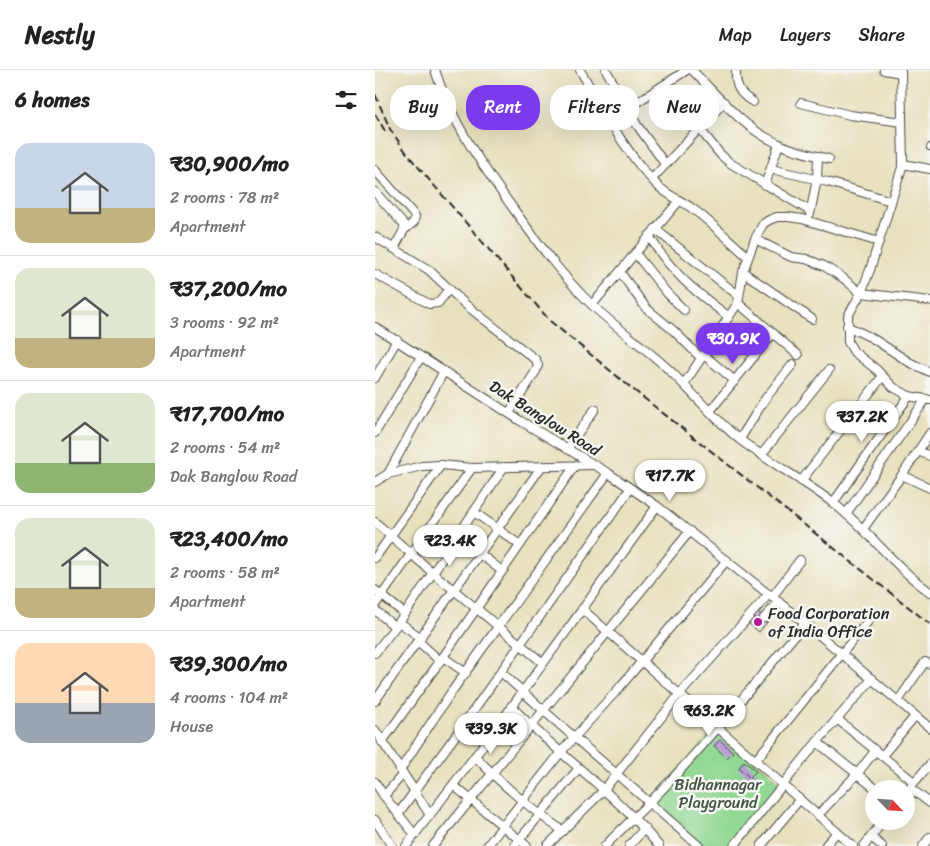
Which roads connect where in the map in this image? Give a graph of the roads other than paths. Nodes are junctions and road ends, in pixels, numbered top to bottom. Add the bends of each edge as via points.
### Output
1 (435, 70) edge
2 (580, 70) edge
3 (606, 70) edge
4 (687, 70) edge
5 (693, 70) edge
6 (736, 70) edge
7 (884, 70) edge
8 (901, 72) edge
9 (615, 85) edge
10 (639, 101) edge
11 (724, 102) junction
12 (753, 102) dead end
13 (801, 103) dead end
14 (719, 107) edge
15 (902, 122) junction
16 (639, 127) edge
17 (697, 130) edge
18 (701, 130) edge
19 (779, 144) junction
20 (818, 156) junction
21 (829, 159) dead end
22 (665, 164) junction
23 (903, 164) junction
24 (930, 168) edge
25 (771, 169) junction
26 (375, 170) edge
27 (652, 179) junction
28 (817, 179) junction
29 (765, 185) junction
30 (375, 192) edge
31 (679, 201) junction
32 (891, 201) junction
33 (810, 211) junction
34 (808, 221) junction
35 (655, 229) junction
36 (404, 230) junction
37 (649, 236) junction
38 (375, 237) edge
39 (755, 239) junction
40 (879, 242) junction
41 (394, 248) junction
42 (635, 253) junction
43 (748, 257) junction
44 (620, 272) junction
45 (743, 272) junction
46 (375, 274) edge
47 (449, 289) junction
48 (861, 293) junction
49 (739, 300) junction
50 (930, 301) edge
51 (592, 305) junction
52 (684, 310) dead end
53 (729, 317) junction
54 (812, 319) dead end
55 (847, 326) junction
56 (375, 327) edge
57 (773, 333) junction
58 (397, 340) junction
59 (798, 355) dead end
60 (703, 356) junction
61 (421, 357) junction
62 (793, 364) dead end
63 (829, 370) dead end
64 (444, 372) junction
65 (930, 372) edge
66 (882, 377) junction
67 (375, 378) edge
68 (735, 381) junction
69 (684, 384) junction
70 (909, 396) junction
71 (928, 400) edge
72 (595, 409) dead end
73 (710, 411) junction
74 (509, 413) junction
75 (375, 433) edge
76 (930, 433) edge
77 (740, 440) junction
78 (567, 449) junction
79 (918, 451) junction
80 (762, 454) junction
81 (930, 456) edge
82 (441, 465) junction
83 (595, 465) junction
84 (542, 466) junction
85 (504, 467) junction
86 (574, 467) junction
87 (472, 468) junction
88 (608, 473) junction
89 (388, 474) junction
90 (902, 476) junction
91 (801, 481) junction
92 (375, 482) edge
93 (930, 488) edge
94 (630, 489) junction
95 (833, 503) junction
96 (657, 506) junction
97 (474, 512) junction
98 (846, 514) junction
99 (375, 522) edge
100 (863, 529) junction
101 (498, 530) junction
102 (690, 531) junction
103 (391, 536) junction
104 (520, 545) junction
105 (411, 553) junction
106 (480, 554) junction
107 (375, 558) edge
108 (727, 560) junction
109 (800, 560) dead end
110 (502, 571) junction
111 (433, 573) junction
112 (375, 590) edge
113 (453, 590) junction
114 (930, 592) edge
115 (382, 595) junction
116 (773, 597) junction
117 (375, 605) edge
118 (476, 608) junction
119 (582, 609) junction
120 (375, 610) edge
121 (405, 614) junction
122 (873, 615) dead end
123 (765, 618) dead end
124 (805, 623) junction
125 (397, 624) junction
126 (498, 628) junction
127 (607, 632) junction
128 (420, 639) junction
129 (520, 644) junction
130 (376, 649) edge
131 (842, 654) junction
132 (442, 659) junction
133 (641, 662) junction
134 (543, 663) junction
135 (930, 664) edge
136 (501, 672) junction
137 (465, 673) junction
138 (872, 679) junction
139 (522, 692) junction
140 (679, 695) junction
141 (375, 701) edge
142 (898, 702) junction
143 (511, 706) junction
144 (543, 710) junction
145 (915, 716) junction
146 (837, 719) junction
147 (530, 725) junction
148 (717, 728) junction
149 (930, 728) edge
150 (375, 730) edge
151 (575, 737) junction
152 (379, 741) edge
153 (817, 742) junction
154 (875, 751) junction
155 (561, 752) junction
156 (475, 756) junction
157 (882, 756) junction
158 (755, 761) junction
159 (930, 764) edge
160 (579, 768) junction
161 (401, 772) junction
162 (616, 773) junction
163 (491, 774) junction
164 (857, 774) junction
165 (865, 780) edge
166 (904, 780) edge
167 (915, 781) edge
168 (375, 782) edge
169 (453, 785) junction
170 (783, 785) junction
171 (414, 791) junction
172 (603, 791) junction
173 (915, 791) edge
174 (384, 796) junction
175 (471, 799) junction
176 (800, 799) junction
177 (522, 801) junction
178 (650, 802) junction
179 (930, 803) edge
180 (399, 814) junction
181 (430, 815) junction
182 (539, 815) junction
183 (819, 815) junction
184 (633, 816) junction
185 (375, 820) edge
186 (502, 826) junction
187 (645, 828) junction
188 (876, 830) edge
189 (563, 831) junction
190 (837, 832) junction
191 (415, 835) junction
192 (871, 837) junction
193 (930, 837) edge
194 (520, 839) junction
195 (392, 846) edge
196 (406, 846) edge
197 (433, 846) edge
198 (487, 846) edge
199 (514, 846) edge
200 (527, 846) edge
201 (547, 846) edge
202 (605, 846) edge
203 (629, 846) edge
204 (659, 846) edge
205 (699, 846) edge
206 (734, 846) edge
207 (761, 846) edge
208 (825, 846) edge
209 (853, 846) edge
210 (864, 846) edge
211 (882, 846) edge
212 (923, 846) edge

1 - 51 street via 457,123 475,155 538,243
2 - 27 street via 620,136
3 - 9 street
4 - 10 street
5 - 11 street
6 - 12 street via 737,88 742,96
7 - 8 street
8 - 15 street
11 - 14 street
11 - 19 street via 748,125
13 - 15 street via 835,112
15 - 23 street
16 - 22 street
17 - 22 street
18 - 29 street via 730,163
19 - 20 street
19 - 25 street
20 - 21 street
20 - 28 street
22 - 27 street
23 - 24 street
23 - 32 street
25 - 28 street
25 - 29 street
26 - 36 street via 415,216 415,222
27 - 31 street
28 - 32 street
28 - 33 street
29 - 33 street
30 - 36 street via 402,220
31 - 35 street
31 - 43 street
32 - 40 street
33 - 34 street
34 - 39 street via 788,217 769,220
34 - 40 street
35 - 37 street
35 - 49 street
36 - 41 street
37 - 42 street
37 - 53 street via 681,278
38 - 41 street
39 - 43 street
39 - 48 street via 791,257 825,266
40 - 48 street
41 - 47 street via 429,270
42 - 44 street
42 - 52 street
43 - 45 street
44 - 51 street
44 - 60 street via 646,308
45 - 49 street
45 - 54 street
46 - 47 street via 429,304 438,303
47 - 74 street via 536,360 536,371
48 - 50 street
48 - 55 street via 848,316
49 - 53 street
49 - 57 street
51 - 69 street
53 - 60 street
55 - 65 street
55 - 66 street via 847,342
56 - 58 street, Dak Banglow Road
57 - 59 street
57 - 68 street
58 - 61 street, Dak Banglow Road
58 - 67 street
60 - 68 street
60 - 69 street
61 - 64 street, Dak Banglow Road
61 - 75 street
62 - 77 street via 765,399
63 - 80 street
64 - 74 street, Dak Banglow Road
64 - 89 street
66 - 70 street
66 - 91 street
68 - 73 street
69 - 73 street
70 - 71 street
70 - 95 street
71 - 98 street
72 - 78 street
73 - 77 street
74 - 78 street, Dak Banglow Road
76 - 79 street
77 - 80 street
78 - 83 street, Dak Banglow Road
79 - 81 street
79 - 90 street
80 - 91 street
82 - 87 street
82 - 89 street
82 - 103 street
83 - 86 street
83 - 88 street, Dak Banglow Road
84 - 85 street
84 - 86 street
84 - 101 street
85 - 87 street
85 - 97 street
86 - 104 street
87 - 105 street
88 - 94 street, Dak Banglow Road
88 - 126 street
89 - 92 street
90 - 93 street
90 - 100 street
91 - 95 street
94 - 96 street, Dak Banglow Road
94 - 129 street
95 - 98 street
96 - 102 street, Dak Banglow Road
96 - 119 street
97 - 101 street
97 - 111 street
98 - 100 street
99 - 103 street
100 - 114 street via 893,562
101 - 104 street
101 - 106 street
102 - 108 street, Dak Banglow Road
102 - 127 street
103 - 105 street
103 - 107 street
104 - 110 street
105 - 111 street
105 - 115 street
106 - 110 street
106 - 113 street
108 - 116 street, Dak Banglow Road
108 - 133 street
109 - 116 street
110 - 118 street
111 - 113 street
111 - 121 street
112 - 115 street
113 - 118 street
113 - 128 street
115 - 117 street
115 - 121 street
116 - 123 street
116 - 124 street, Dak Banglow Road
116 - 140 street
118 - 126 street
118 - 132 street
119 - 127 street
119 - 134 street
120 - 125 street
121 - 125 street
122 - 131 street
124 - 131 street, Dak Banglow Road
124 - 148 street
125 - 128 street
125 - 130 street
126 - 129 street
126 - 137 street
127 - 133 street
127 - 144 street
128 - 132 street
128 - 141 street
129 - 134 street
129 - 136 street
131 - 138 street, Dak Banglow Road
131 - 158 street
132 - 137 street
132 - 152 street
133 - 140 street
133 - 151 street
134 - 139 street
135 - 142 street via 925,662
136 - 139 street
136 - 171 street
137 - 161 street
138 - 142 street, Dak Banglow Road
138 - 146 street
139 - 143 street
139 - 144 street
140 - 148 street
140 - 162 street
142 - 145 street, Dak Banglow Road
143 - 147 street
143 - 156 street
144 - 147 street
144 - 151 street
145 - 149 street, Dak Banglow Road
145 - 157 street
146 - 153 street
146 - 154 street
147 - 155 street
147 - 163 street
148 - 158 street
148 - 178 street
150 - 152 street
151 - 155 street
151 - 162 street
152 - 161 street
153 - 164 street
153 - 170 street
154 - 157 street
154 - 164 street
155 - 160 street
155 - 177 street
156 - 163 street
156 - 169 street
157 - 166 street
158 - 170 street
159 - 167 street
160 - 172 street
160 - 182 street
161 - 171 street
161 - 174 street
162 - 172 street
162 - 178 street
163 - 175 street
163 - 177 street
164 - 165 street
164 - 183 street
168 - 174 street
169 - 175 street
169 - 181 street
170 - 176 street
170 - 206 street
171 - 180 street
171 - 181 street
172 - 184 street
172 - 189 street
173 - 179 street
174 - 180 street
175 - 186 street
175 - 197 street
176 - 183 street
176 - 207 street
177 - 182 street
177 - 186 street
178 - 184 street
178 - 205 street
180 - 191 street
181 - 191 street
182 - 189 street
182 - 194 street
183 - 190 street
184 - 187 street
184 - 202 street
185 - 195 street
186 - 194 street
186 - 198 street
187 - 203 street
187 - 204 street
188 - 192 street
189 - 201 street
190 - 208 street
190 - 209 street
191 - 196 street
192 - 210 street
192 - 211 street
193 - 212 street
194 - 199 street
194 - 200 street

